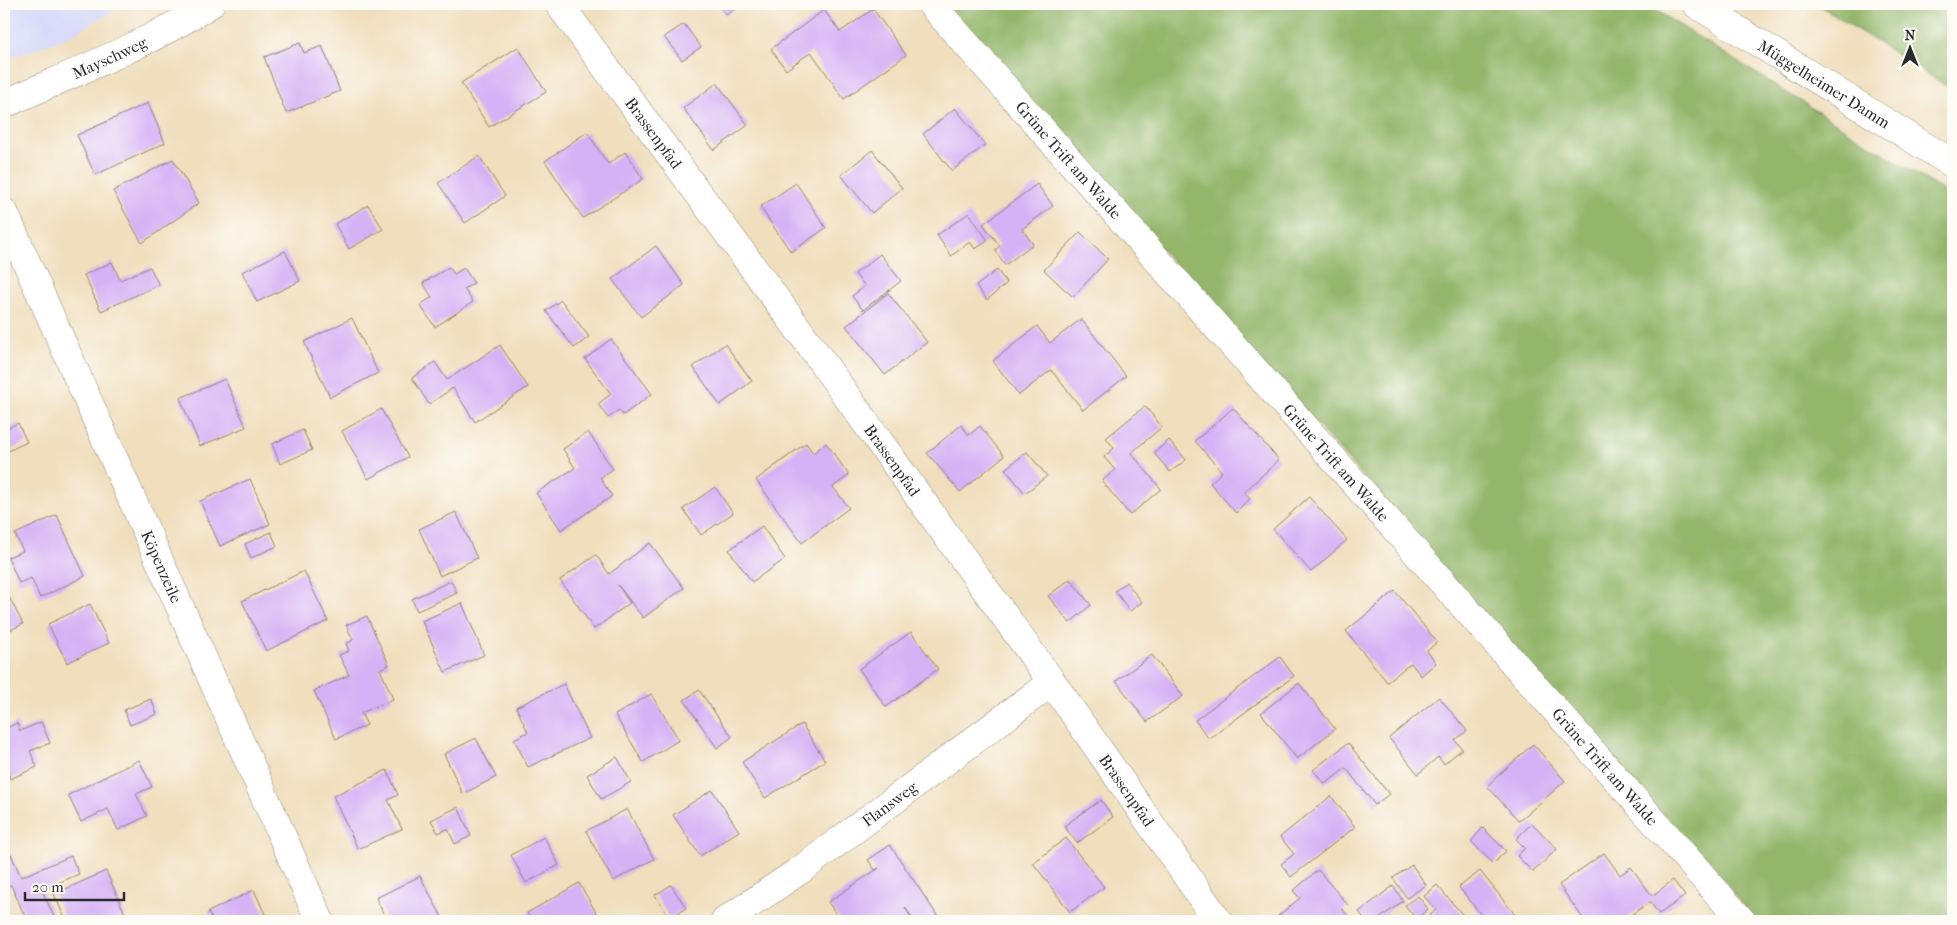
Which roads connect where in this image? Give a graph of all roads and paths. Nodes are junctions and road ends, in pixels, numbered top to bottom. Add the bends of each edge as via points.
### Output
1 (210, 4) edge
2 (559, 4) edge
3 (931, 4) edge
4 (1696, 4) edge
5 (4, 104) edge
6 (1953, 164) edge
7 (4, 212) edge
8 (1052, 682) junction
9 (320, 921) edge
10 (725, 921) edge
11 (1218, 921) edge
12 (1742, 921) edge

1 - 5 street, Mayschweg via 177,25
2 - 8 street, Brassenpfad via 827,368
3 - 12 street, Grüne Trift am Walde
4 - 6 street, Müggelheimer Damm
7 - 9 street, Köpenzeile
8 - 10 street, Flansweg via 798,871
8 - 11 street, Brassenpfad

